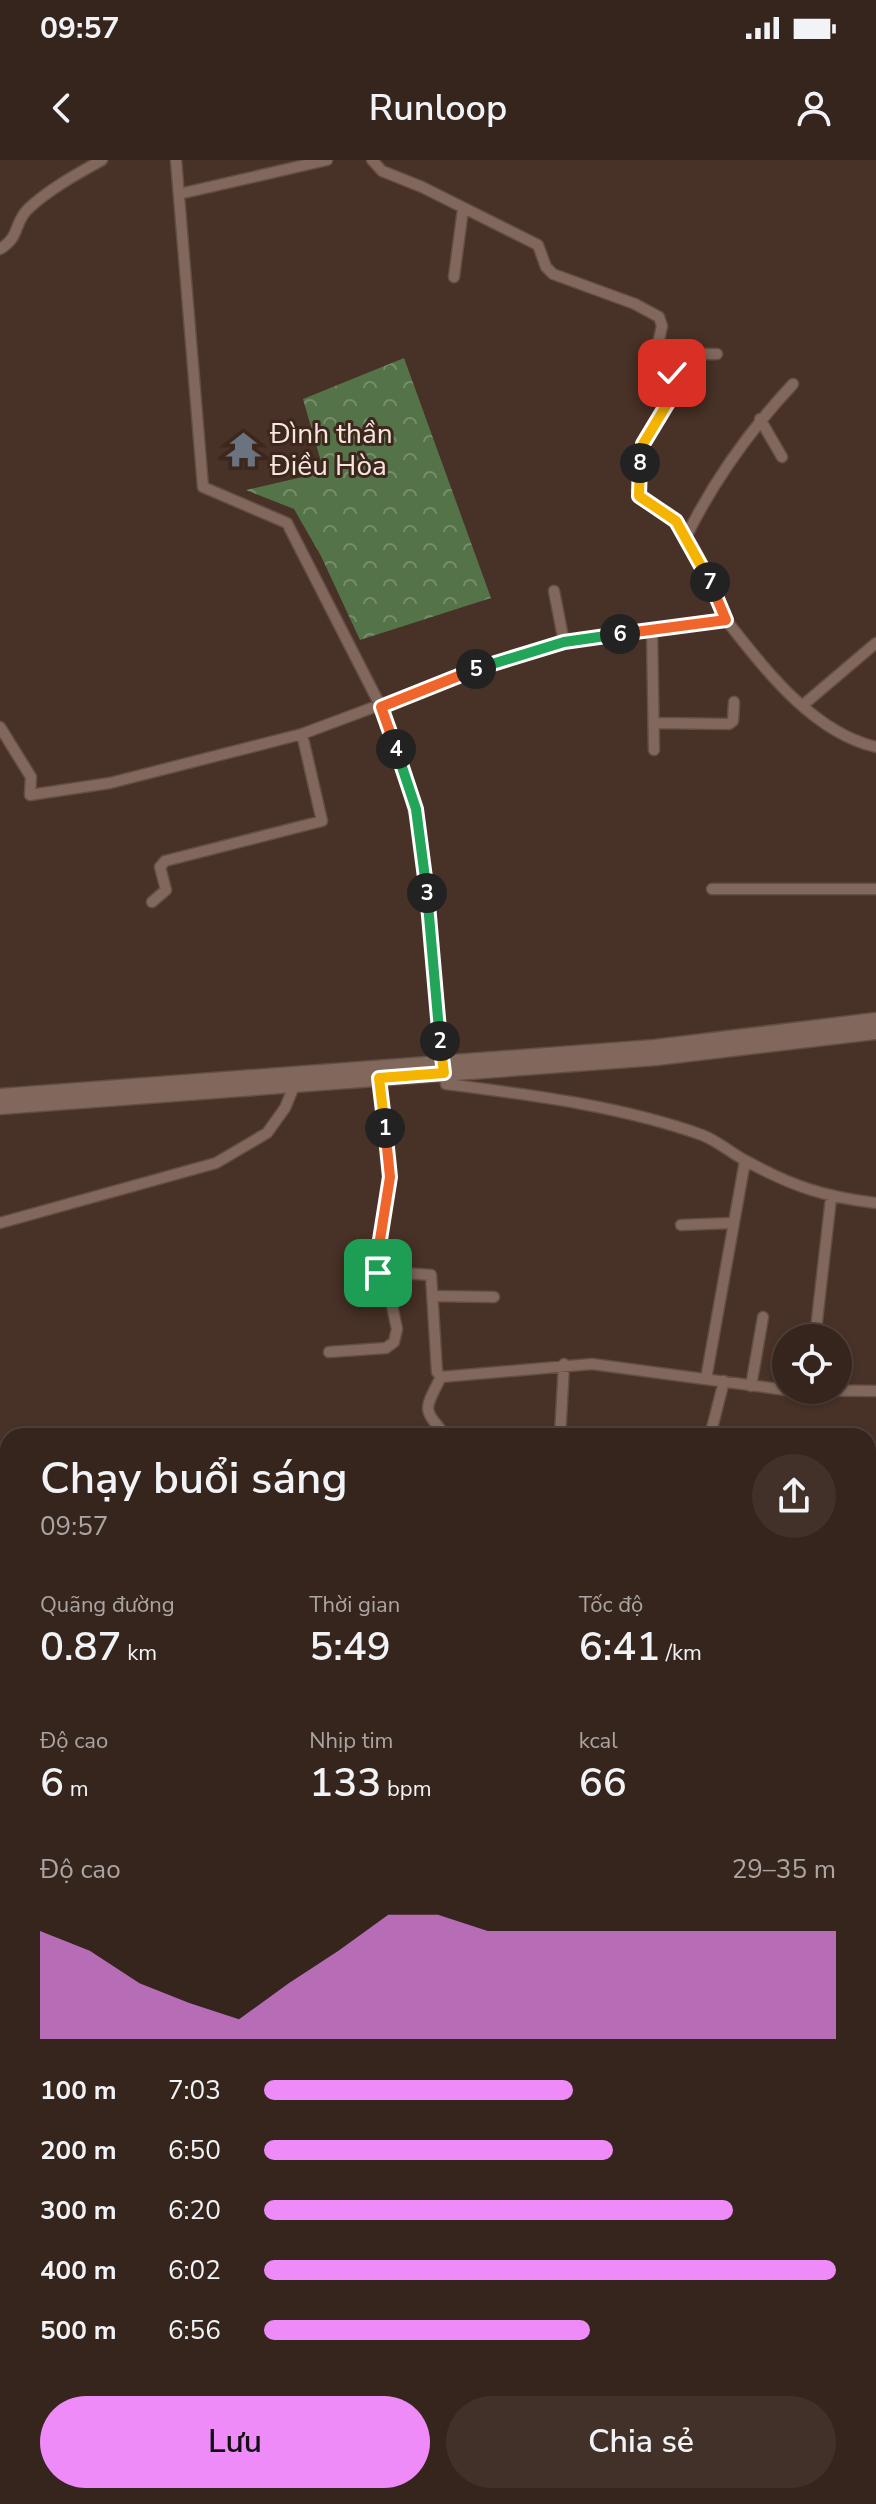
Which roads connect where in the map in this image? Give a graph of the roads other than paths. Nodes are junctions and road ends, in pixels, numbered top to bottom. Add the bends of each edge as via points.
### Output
1 (102, 160) edge
2 (176, 160) edge
3 (327, 160) edge
4 (372, 160) edge
5 (179, 194) junction
6 (463, 209) junction
7 (0, 249) edge
8 (454, 277) dead end
9 (717, 354) dead end
10 (677, 375) junction
11 (793, 384) dead end
12 (760, 419) junction
13 (782, 457) dead end
14 (686, 537) junction
15 (554, 591) dead end
16 (726, 620) junction
17 (652, 630) junction
18 (564, 642) junction
19 (876, 643) edge
20 (734, 702) dead end
21 (803, 705) junction
22 (381, 707) junction
23 (654, 723) junction
24 (0, 727) edge
25 (302, 734) junction
26 (876, 747) edge
27 (654, 750) dead end
28 (712, 889) dead end
29 (876, 889) edge
30 (152, 902) dead end
31 (876, 1020) edge
32 (876, 1032) edge
33 (444, 1068) junction
34 (376, 1073) junction
35 (297, 1079) junction
36 (0, 1096) edge
37 (0, 1107) edge
38 (745, 1161) junction
39 (831, 1198) junction
40 (876, 1203) edge
41 (0, 1223) edge
42 (732, 1223) junction
43 (681, 1225) dead end
44 (385, 1273) junction
45 (433, 1296) junction
46 (494, 1297) dead end
47 (763, 1317) dead end
48 (817, 1324) edge
49 (329, 1352) dead end
50 (564, 1364) junction
51 (441, 1377) junction
52 (706, 1379) junction
53 (724, 1381) junction
54 (751, 1386) junction
55 (772, 1388) edge
56 (852, 1391) edge
57 (876, 1391) edge
58 (438, 1428) edge
59 (560, 1428) edge
60 (712, 1428) edge

1 - 7 street via 29,209 15,240
2 - 5 street
3 - 5 street
4 - 6 street via 382,171
5 - 22 street via 203,487 287,523
6 - 8 street
6 - 10 street via 538,245 553,274 655,314 662,326 654,362
9 - 10 street via 698,354
10 - 14 street via 678,386 643,444 637,490 671,515
11 - 12 street
12 - 13 street
12 - 14 street via 703,500
14 - 16 street
15 - 18 street
16 - 17 street
16 - 21 street
17 - 18 street
17 - 23 street
18 - 22 street via 508,657
19 - 21 street
20 - 23 street via 729,724
21 - 26 street via 839,733
22 - 25 street
22 - 33 street via 416,809
23 - 27 street
24 - 25 street via 31,777 30,795 110,783
25 - 30 street via 322,821 165,861 160,867 166,890
28 - 29 street
31 - 33 main road
32 - 33 main road via 715,1052
33 - 34 main road
33 - 38 street via 446,1084 605,1110 704,1136
34 - 35 main road
34 - 44 street via 390,1177 375,1271
35 - 36 main road
35 - 37 main road
35 - 41 street via 267,1133 216,1163
38 - 39 street
38 - 42 street
39 - 40 street
39 - 48 street
42 - 43 street
42 - 52 street
44 - 45 street via 431,1275
44 - 49 street via 397,1329 394,1342 386,1348
45 - 46 street
45 - 51 street
47 - 54 street
50 - 51 street
50 - 52 street
50 - 59 street
51 - 58 street via 428,1408
52 - 53 street
53 - 54 street
53 - 60 street
54 - 55 street
56 - 57 street

